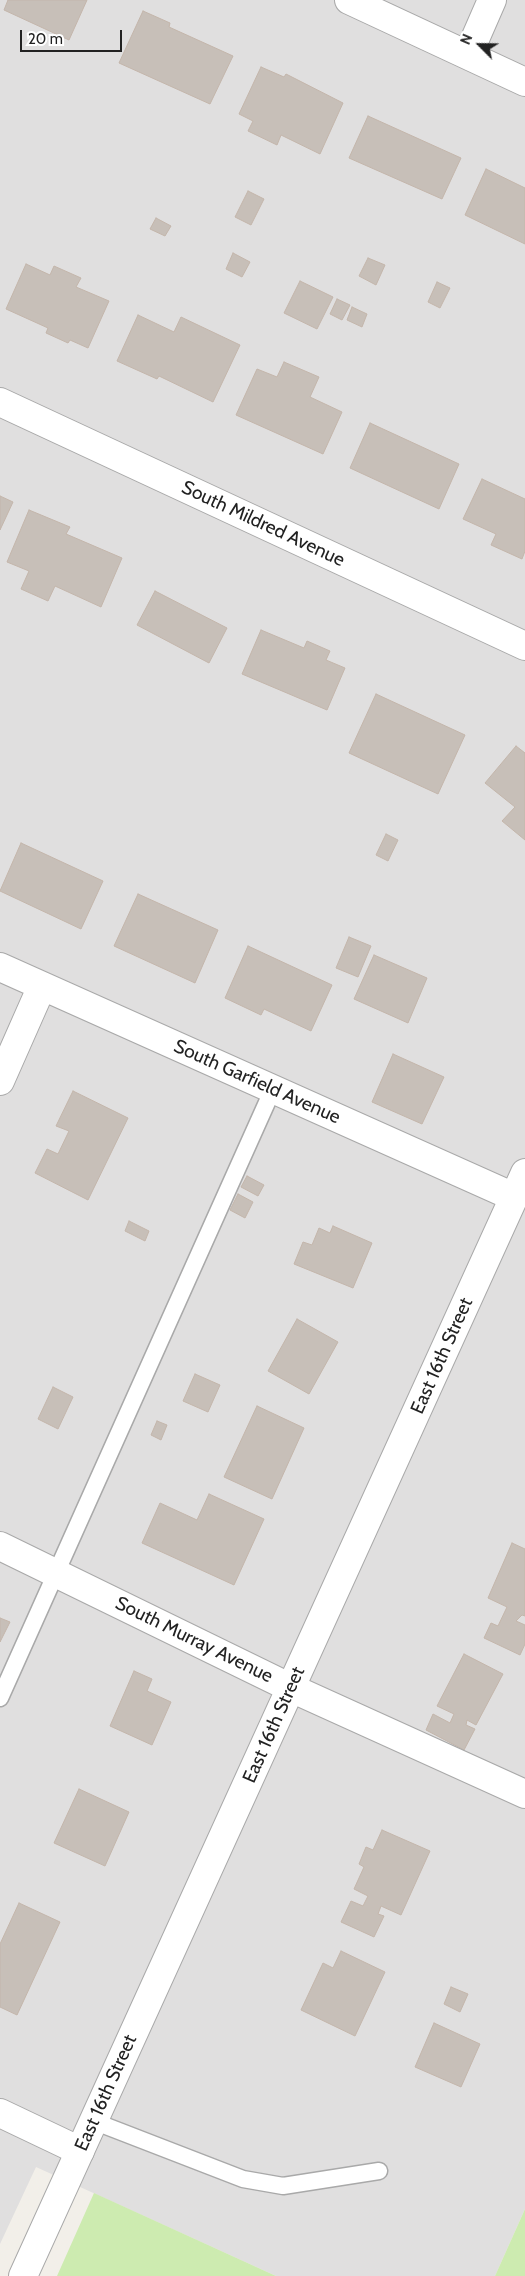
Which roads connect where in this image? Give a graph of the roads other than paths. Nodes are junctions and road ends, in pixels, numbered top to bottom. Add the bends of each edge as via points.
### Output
1 (349, 0) edge
2 (492, 0) edge
3 (468, 55) junction
4 (525, 82) edge
5 (0, 402) edge
6 (525, 646) edge
7 (0, 967) edge
8 (42, 986) junction
9 (0, 1081) edge
10 (273, 1090) junction
11 (525, 1173) edge
12 (514, 1197) junction
13 (0, 1546) edge
14 (56, 1572) junction
15 (291, 1688) junction
16 (0, 1698) edge
17 (525, 1794) edge
18 (0, 2113) edge
19 (93, 2122) junction
20 (80, 2151) junction
21 (379, 2170) dead end
22 (23, 2276) edge

1 - 3 street
2 - 3 street
3 - 4 street
5 - 6 street, South Mildred Avenue
7 - 8 street, South Garfield Avenue
8 - 9 street
8 - 10 street, South Garfield Avenue
10 - 12 street, South Garfield Avenue
10 - 14 lane
11 - 12 street, East 16th Street
12 - 15 street, East 16th Street
13 - 14 street, South Murray Avenue
14 - 15 street, South Murray Avenue
14 - 16 lane
15 - 17 street, South Murray Avenue
15 - 19 street, East 16th Street
18 - 20 street
19 - 20 street, East 16th Street
19 - 21 lane via 243,2180 283,2186
20 - 22 street, East 16th Street

